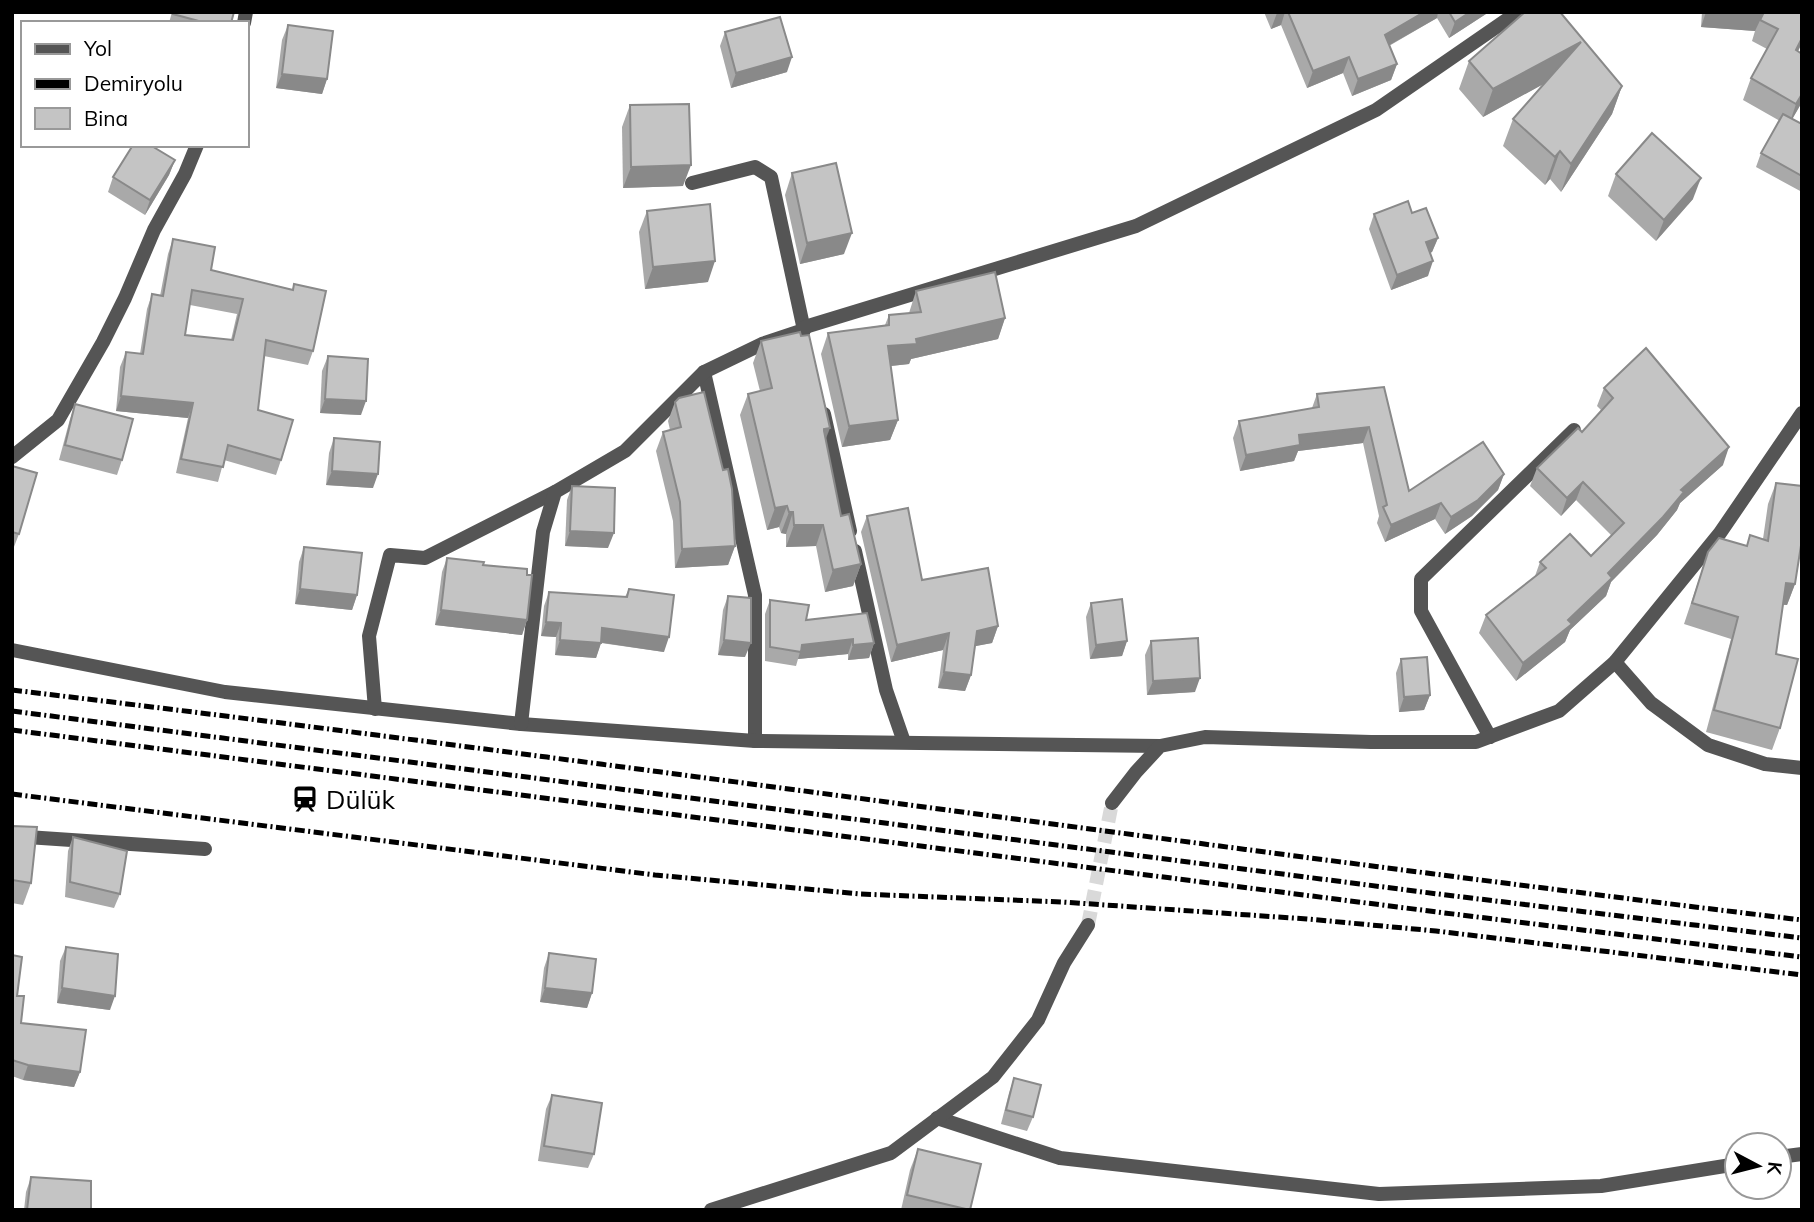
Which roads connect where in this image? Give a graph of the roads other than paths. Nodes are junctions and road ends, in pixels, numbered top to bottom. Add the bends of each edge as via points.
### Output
1 (1518, 12) edge
2 (196, 147) edge
3 (692, 183) edge
4 (806, 333) junction
5 (704, 372) junction
6 (820, 394) edge
7 (1802, 413) edge
8 (1574, 430) edge
9 (12, 457) edge
10 (555, 492) junction
11 (12, 650) edge
12 (1615, 662) junction
13 (375, 709) junction
14 (521, 724) junction
15 (1490, 737) junction
16 (755, 741) junction
17 (904, 742) junction
18 (1160, 746) junction
19 (1802, 768) edge
20 (1112, 803) tunnel mouth
21 (12, 836) edge
22 (205, 849) dead end
23 (1088, 925) tunnel mouth
24 (937, 1118) junction
25 (1723, 1166) edge
26 (711, 1210) edge

1 - 4 street via 1376,110 1136,226
2 - 9 street via 125,298 58,420
3 - 4 street via 755,167 771,177
4 - 5 street via 762,344
5 - 10 street via 625,450
5 - 16 street via 755,595
6 - 17 street via 886,690
7 - 12 street via 1720,533
8 - 15 street via 1422,579 1421,611
10 - 13 street via 425,558 390,555 369,636
10 - 14 street via 543,532
11 - 13 street via 225,692
12 - 15 street via 1559,711
12 - 19 street via 1651,703 1708,745 1765,764
13 - 14 street
14 - 16 street
15 - 18 street via 1476,742 1205,737
16 - 17 street
17 - 18 street
18 - 20 street
21 - 22 street
23 - 24 street via 1031,1030 993,1077
24 - 25 street via 1060,1158 1379,1194 1601,1186
24 - 26 street via 891,1153

